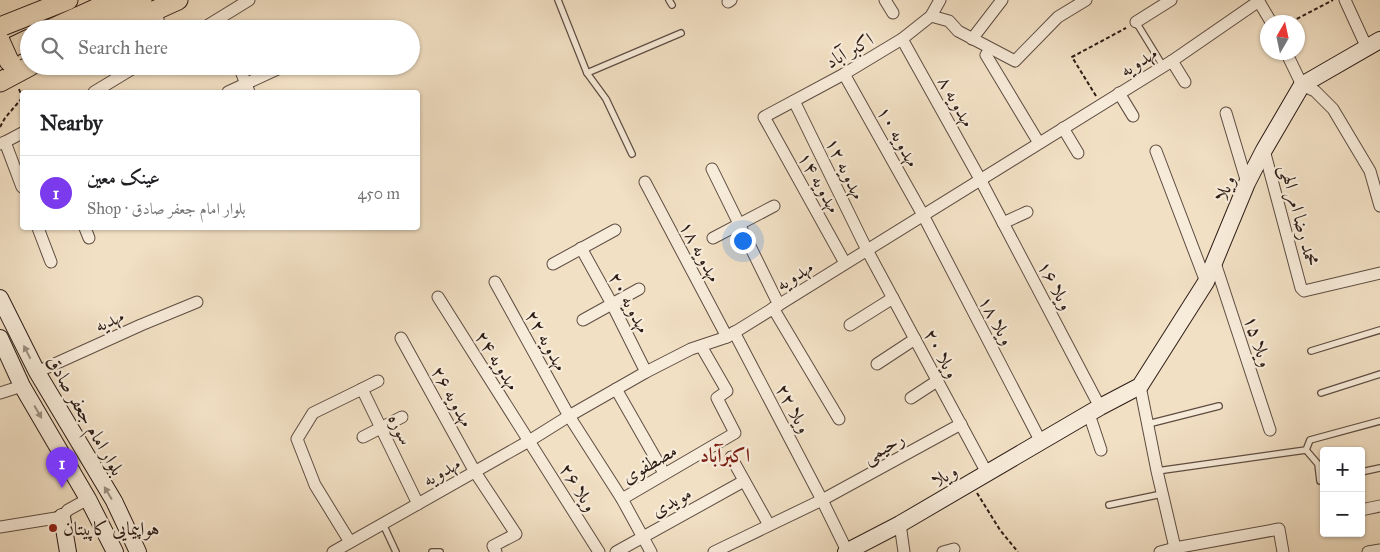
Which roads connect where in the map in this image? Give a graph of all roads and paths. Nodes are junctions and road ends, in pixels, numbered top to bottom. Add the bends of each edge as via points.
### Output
1 (68, 0) edge
2 (115, 0) edge
3 (178, 0) edge
4 (249, 0) edge
5 (558, 0) edge
6 (885, 0) edge
7 (940, 0) edge
8 (1002, 0) edge
9 (1086, 0) edge
10 (1171, 0) edge
11 (1333, 0) edge
12 (1344, 0) edge
13 (1258, 1) edge
14 (42, 5) edge
15 (150, 5) edge
16 (893, 13) dead end
17 (1267, 15) edge
18 (1305, 15) edge
19 (931, 16) junction
20 (77, 20) edge
21 (90, 20) edge
22 (128, 20) edge
23 (156, 20) edge
24 (226, 20) edge
25 (1136, 22) junction
26 (6, 23) edge
27 (681, 33) dead end
28 (972, 39) junction
29 (902, 40) junction
30 (0, 41) edge
31 (1373, 44) edge
32 (990, 49) junction
33 (1290, 60) edge
34 (1167, 63) junction
35 (14, 65) edge
36 (587, 73) junction
37 (844, 74) junction
38 (122, 75) edge
39 (243, 75) edge
40 (270, 75) edge
41 (1185, 82) dead end
42 (1302, 85) junction
43 (248, 89) edge
44 (97, 90) edge
45 (1120, 93) junction
46 (0, 98) edge
47 (20, 100) edge
48 (794, 101) junction
49 (1101, 104) junction
50 (1226, 113) dead end
51 (1132, 116) dead end
52 (764, 117) joint
53 (0, 127) edge
54 (1063, 128) junction
55 (20, 134) edge
56 (3, 143) edge
57 (1039, 143) junction
58 (1264, 150) junction
59 (1156, 151) dead end
60 (1078, 153) dead end
61 (632, 154) dead end
62 (712, 169) dead end
63 (980, 179) junction
64 (20, 182) edge
65 (645, 182) dead end
66 (1247, 183) junction
67 (774, 206) dead end
68 (1380, 206) edge
69 (1026, 212) dead end
70 (923, 215) junction
71 (1004, 223) junction
72 (739, 224) junction
73 (39, 230) edge
74 (615, 230) dead end
75 (713, 238) dead end
76 (581, 248) junction
77 (867, 250) junction
78 (51, 262) dead end
79 (1215, 263) junction
80 (553, 264) dead end
81 (845, 264) junction
82 (1380, 273) edge
83 (495, 282) dead end
84 (1206, 282) junction
85 (639, 289) dead end
86 (438, 297) dead end
87 (0, 298) edge
88 (893, 298) junction
89 (197, 302) dead end
90 (612, 304) junction
91 (776, 306) junction
92 (583, 320) dead end
93 (850, 325) dead end
94 (1380, 330) edge
95 (731, 334) junction
96 (0, 338) edge
97 (401, 338) dead end
98 (915, 339) junction
99 (701, 346) junction
100 (1311, 351) dead end
101 (877, 364) dead end
102 (37, 372) junction
103 (646, 372) junction
104 (1380, 374) edge
105 (378, 381) dead end
106 (937, 381) junction
107 (22, 386) junction
108 (1140, 386) junction
109 (362, 389) junction
110 (616, 389) junction
111 (0, 393) edge
112 (1322, 393) dead end
113 (911, 398) dead end
114 (1219, 406) dead end
115 (1095, 410) junction
116 (569, 416) junction
117 (402, 417) dead end
118 (839, 418) dead end
119 (1380, 420) edge
120 (961, 424) junction
121 (1148, 424) junction
122 (381, 428) junction
123 (1270, 430) dead end
124 (363, 437) dead end
125 (529, 441) junction
126 (1041, 442) junction
127 (1101, 450) dead end
128 (1306, 450) junction
129 (730, 457) dead end
130 (1380, 468) edge
131 (1157, 471) junction
132 (1365, 471) edge
133 (475, 472) junction
134 (664, 473) junction
135 (987, 473) junction
136 (744, 481) junction
137 (1320, 481) edge
138 (971, 482) junction
139 (1162, 494) junction
140 (88, 498) junction
141 (622, 499) junction
142 (822, 500) junction
143 (418, 504) junction
144 (1109, 506) dead end
145 (1380, 506) edge
146 (1365, 509) edge
147 (62, 517) junction
148 (383, 524) junction
149 (900, 524) junction
150 (769, 525) junction
151 (0, 527) edge
152 (643, 537) junction
153 (350, 542) junction
154 (1176, 550) edge
155 (1380, 550) edge
156 (68, 552) edge
157 (115, 552) edge
158 (138, 552) edge
159 (334, 552) edge
160 (396, 552) edge
161 (432, 552) edge
162 (440, 552) edge
163 (496, 552) edge
164 (599, 552) edge
165 (616, 552) edge
166 (651, 552) edge
167 (714, 552) edge
168 (846, 552) edge
169 (904, 552) edge
170 (1018, 552) edge
171 (1160, 552) edge
172 (1283, 552) edge
173 (1368, 552) edge

1 - 14 main road
2 - 20 main road
3 - 15 main road
4 - 24 street
5 - 36 lane
6 - 16 street
7 - 19 street, اکبر آباد
8 - 28 street
9 - 32 street via 1058,17 1015,61
10 - 25 street
11 - 18 path
12 - 31 street
13 - 17 street
13 - 34 street, مهدویه
14 - 26 main road
15 - 21 main road
15 - 22 main road
15 - 23 street
19 - 28 street via 949,20 958,32
19 - 29 street, اکبر آباد
25 - 34 lane
25 - 49 path via 1072,57
27 - 36 lane
28 - 32 street
29 - 37 street, اکبر آباد
29 - 63 street, مهدویه ۸
30 - 35 main road, bridge via 8,61
31 - 42 street
32 - 57 street via 986,55
33 - 42 street
34 - 41 street
34 - 45 street, مهدویه
35 - 46 main road
36 - 61 lane via 606,99
37 - 48 street, اکبر آباد
37 - 70 street, مهدویه ۱۰
38 - 44 street
39 - 43 street
40 - 43 street
42 - 58 street, ویلا
42 - 68 street via 1315,91 1333,109 1370,171
45 - 49 street, مهدویه
45 - 51 street
47 - 53 path
48 - 52 street, اکبر آباد
48 - 77 street, مهدویه ۱۲
49 - 54 street, مهدویه
50 - 66 street
52 - 81 street, مهدویه ۱۴
54 - 57 street, مهدویه
54 - 60 street
55 - 56 street
56 - 64 street
57 - 63 street, مهدویه
58 - 66 street, ویلا
58 - 82 street, محمد رضا امر الهی via 1304,291
59 - 84 street
62 - 72 street
63 - 70 street, مهدویه
63 - 71 street, ویلا ۱۶
65 - 95 street, مهدویه ۱۸
66 - 79 street, ویلا
67 - 72 street
69 - 71 street
70 - 77 street, مهدویه
70 - 126 street, ویلا ۱۸
71 - 115 street, ویلا ۱۶
72 - 75 street
72 - 91 street
73 - 78 street
74 - 76 street
76 - 80 street
76 - 90 street, مهدویه ۲۰
77 - 81 street, مهدویه
77 - 88 street, ویلا ۲۰
79 - 84 street, ویلا
79 - 123 street, ویلا ۱۵
81 - 91 street, مهدویه
83 - 116 street, مهدویه ۲۲
84 - 108 street, ویلا
85 - 90 street
86 - 125 street, مهدویه ۲۴
102 -> 87 street, بلوار امام جعفر صادق
88 - 93 street
88 - 98 street, ویلا ۲۰
89 - 102 street, مهديه
90 - 92 street
90 - 103 street, مهدویه ۲۰
91 - 95 street, مهدویه
91 - 118 street
94 - 100 lane
95 - 99 street, مهدویه
95 - 142 street, ویلا ۲۲
96 - 107 street
97 - 133 street, مهدویه ۲۶
98 - 101 street
98 - 106 street, ویلا ۲۰
99 - 103 street, مهدویه
99 - 134 street, مصطفوی via 727,391 717,398 735,433
158 -> 102 street, بلوار امام جعفر صادق via 114,501
103 - 110 street, مهدویه
104 - 112 lane
105 - 109 street
106 - 113 street
106 - 120 street, ویلا ۲۰
107 - 111 street
107 -> 140 street
108 - 115 street, ویلا
108 - 121 street
109 - 122 street, سوره
109 - 153 street via 313,413 297,439 316,485
110 - 116 street, مهدویه
110 - 134 street
114 - 121 lane
115 - 126 street, ویلا
115 - 127 street, ویلا ۱۶
116 - 125 street, مهدویه
116 - 141 street, مصطفوی
117 - 122 street
119 - 128 lane via 1310,440
120 - 135 street, ویلا ۲۰
120 - 142 street, رحیمی
121 - 131 street
122 - 124 street
122 - 143 street, سوره
125 - 133 street, مهدویه
125 - 164 street, ویلا ۲۶
126 - 135 street, ویلا
128 - 131 lane
128 - 137 lane via 1318,464
129 - 136 street
130 - 132 lane
131 - 139 street
133 - 143 street, مهدویه
133 - 163 street, مهدویه ۲۶ via 516,534 493,546
134 - 141 street, مصطفوی
135 - 138 street, ویلا
136 - 150 street
136 - 152 street, مویدی
138 - 149 street, ویلا
138 - 170 path via 990,517
139 - 144 lane
139 - 154 street
140 - 147 street
140 - 157 street
141 - 152 street, مصطفوی
142 - 150 street, رحیمی
142 - 168 street, ویلا ۲۲
143 - 148 street, مهدویه
145 - 146 street
147 - 151 street
147 - 156 street
148 - 153 street, مهدویه
148 - 160 lane
149 - 168 street, ویلا
149 - 169 street
150 - 167 street, رحیمی
152 - 165 street, مویدی
152 - 166 street, مصطفوی
153 - 159 street, مهدویه
154 - 171 street
154 - 172 street via 1279,529
155 - 173 street
161 - 162 lane

